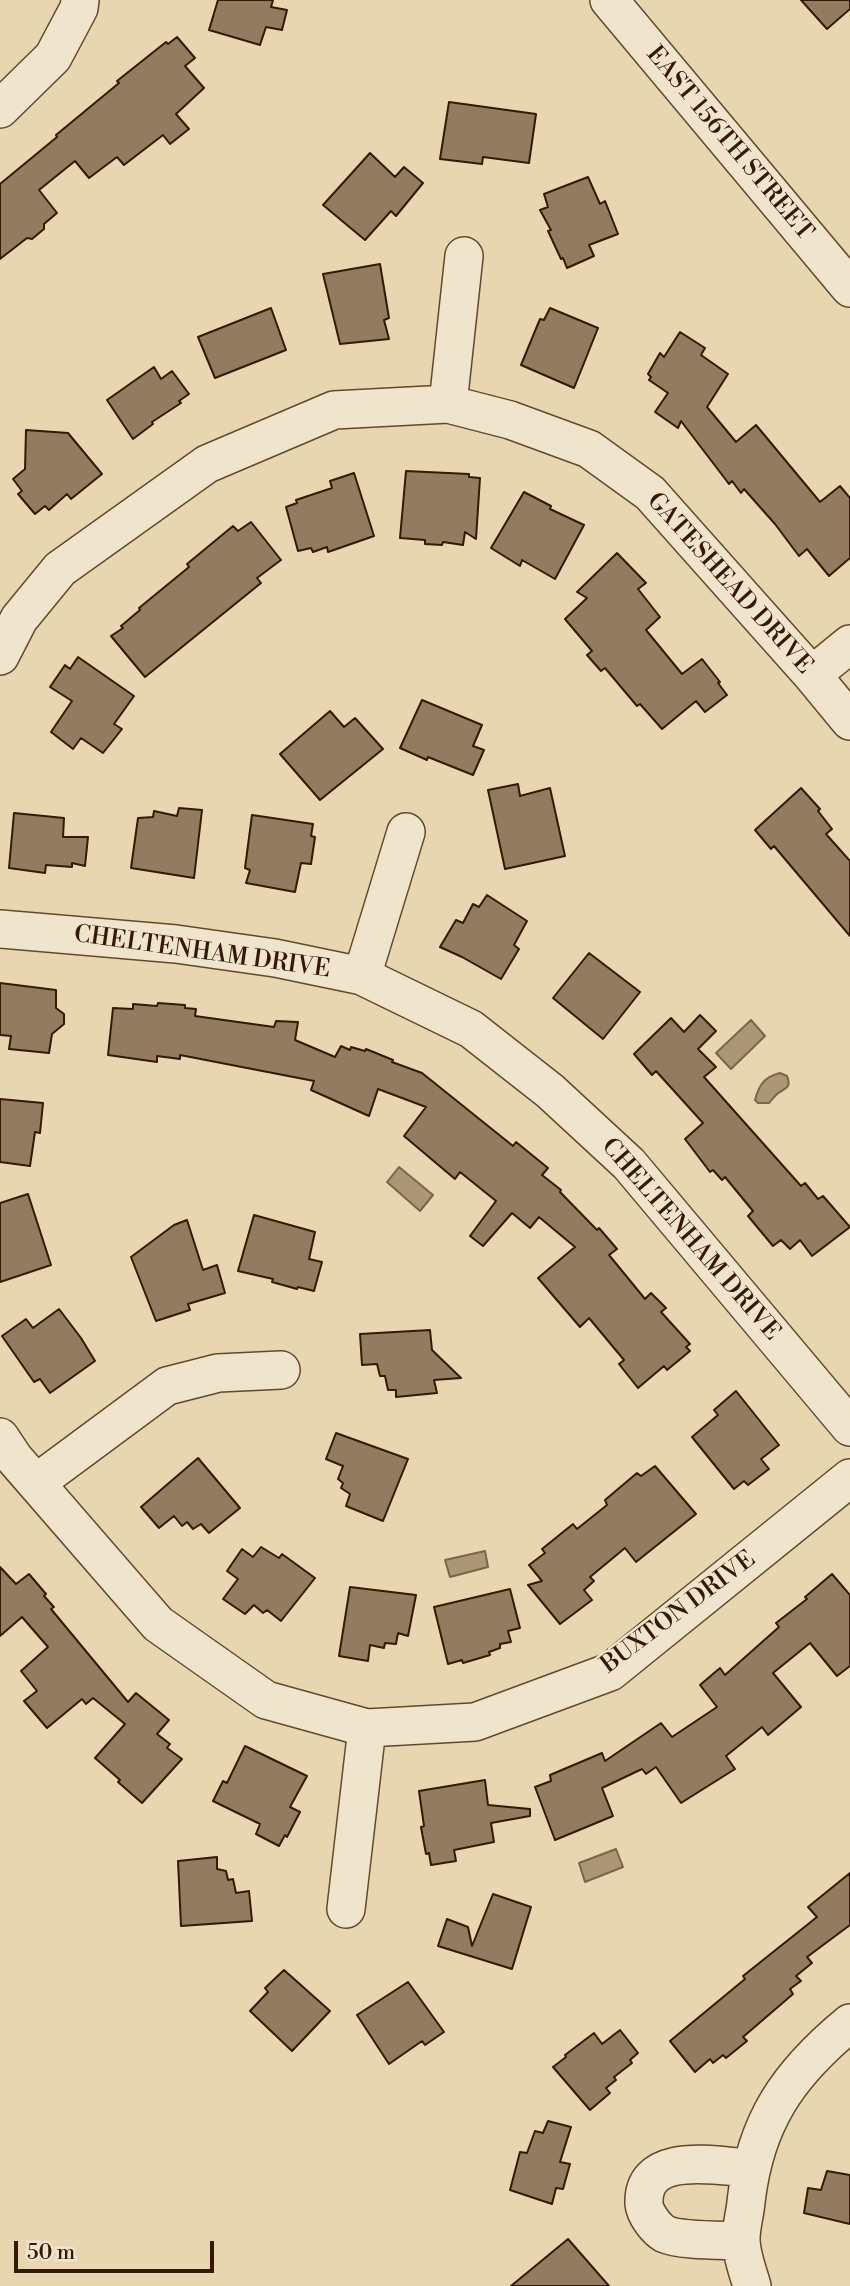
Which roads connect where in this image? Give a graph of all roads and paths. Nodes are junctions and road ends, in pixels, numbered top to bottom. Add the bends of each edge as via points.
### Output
1 (80, 0) edge
2 (609, 0) edge
3 (0, 109) edge
4 (464, 256) dead end
5 (850, 288) edge
6 (448, 404) junction
7 (850, 644) edge
8 (0, 656) edge
9 (812, 675) junction
10 (847, 711) edge
11 (407, 832) dead end
12 (0, 929) edge
13 (362, 976) junction
14 (281, 1370) dead end
15 (850, 1427) edge
16 (0, 1437) edge
17 (850, 1478) edge
18 (36, 1483) junction
19 (367, 1728) junction
20 (346, 1909) dead end
21 (850, 2023) edge
22 (750, 2168) junction
23 (742, 2231) junction
24 (752, 2286) edge

1 - 3 street via 53,57
2 - 5 street, EAST 156TH STREET
4 - 6 street
6 - 8 street, GATESHEAD DRIVE via 334,410 207,464 60,569 19,620
6 - 9 street, GATESHEAD DRIVE via 510,420 589,449 650,494
7 - 9 street
9 - 10 street, GATESHEAD DRIVE
11 - 13 street
12 - 13 street, CHELTENHAM DRIVE via 188,946
13 - 15 street, CHELTENHAM DRIVE via 471,1029 610,1146
14 - 18 street via 218,1373 167,1386
16 - 18 street
17 - 19 street, BUXTON DRIVE via 610,1672 475,1722
18 - 19 street, BUXTON DRIVE via 158,1623 266,1700
19 - 20 street
21 - 22 street via 806,2063 781,2096
22 - 23 street
22 - 23 street via 690,2163 664,2168 647,2185 644,2206 653,2224 665,2234 678,2237
23 - 24 street

